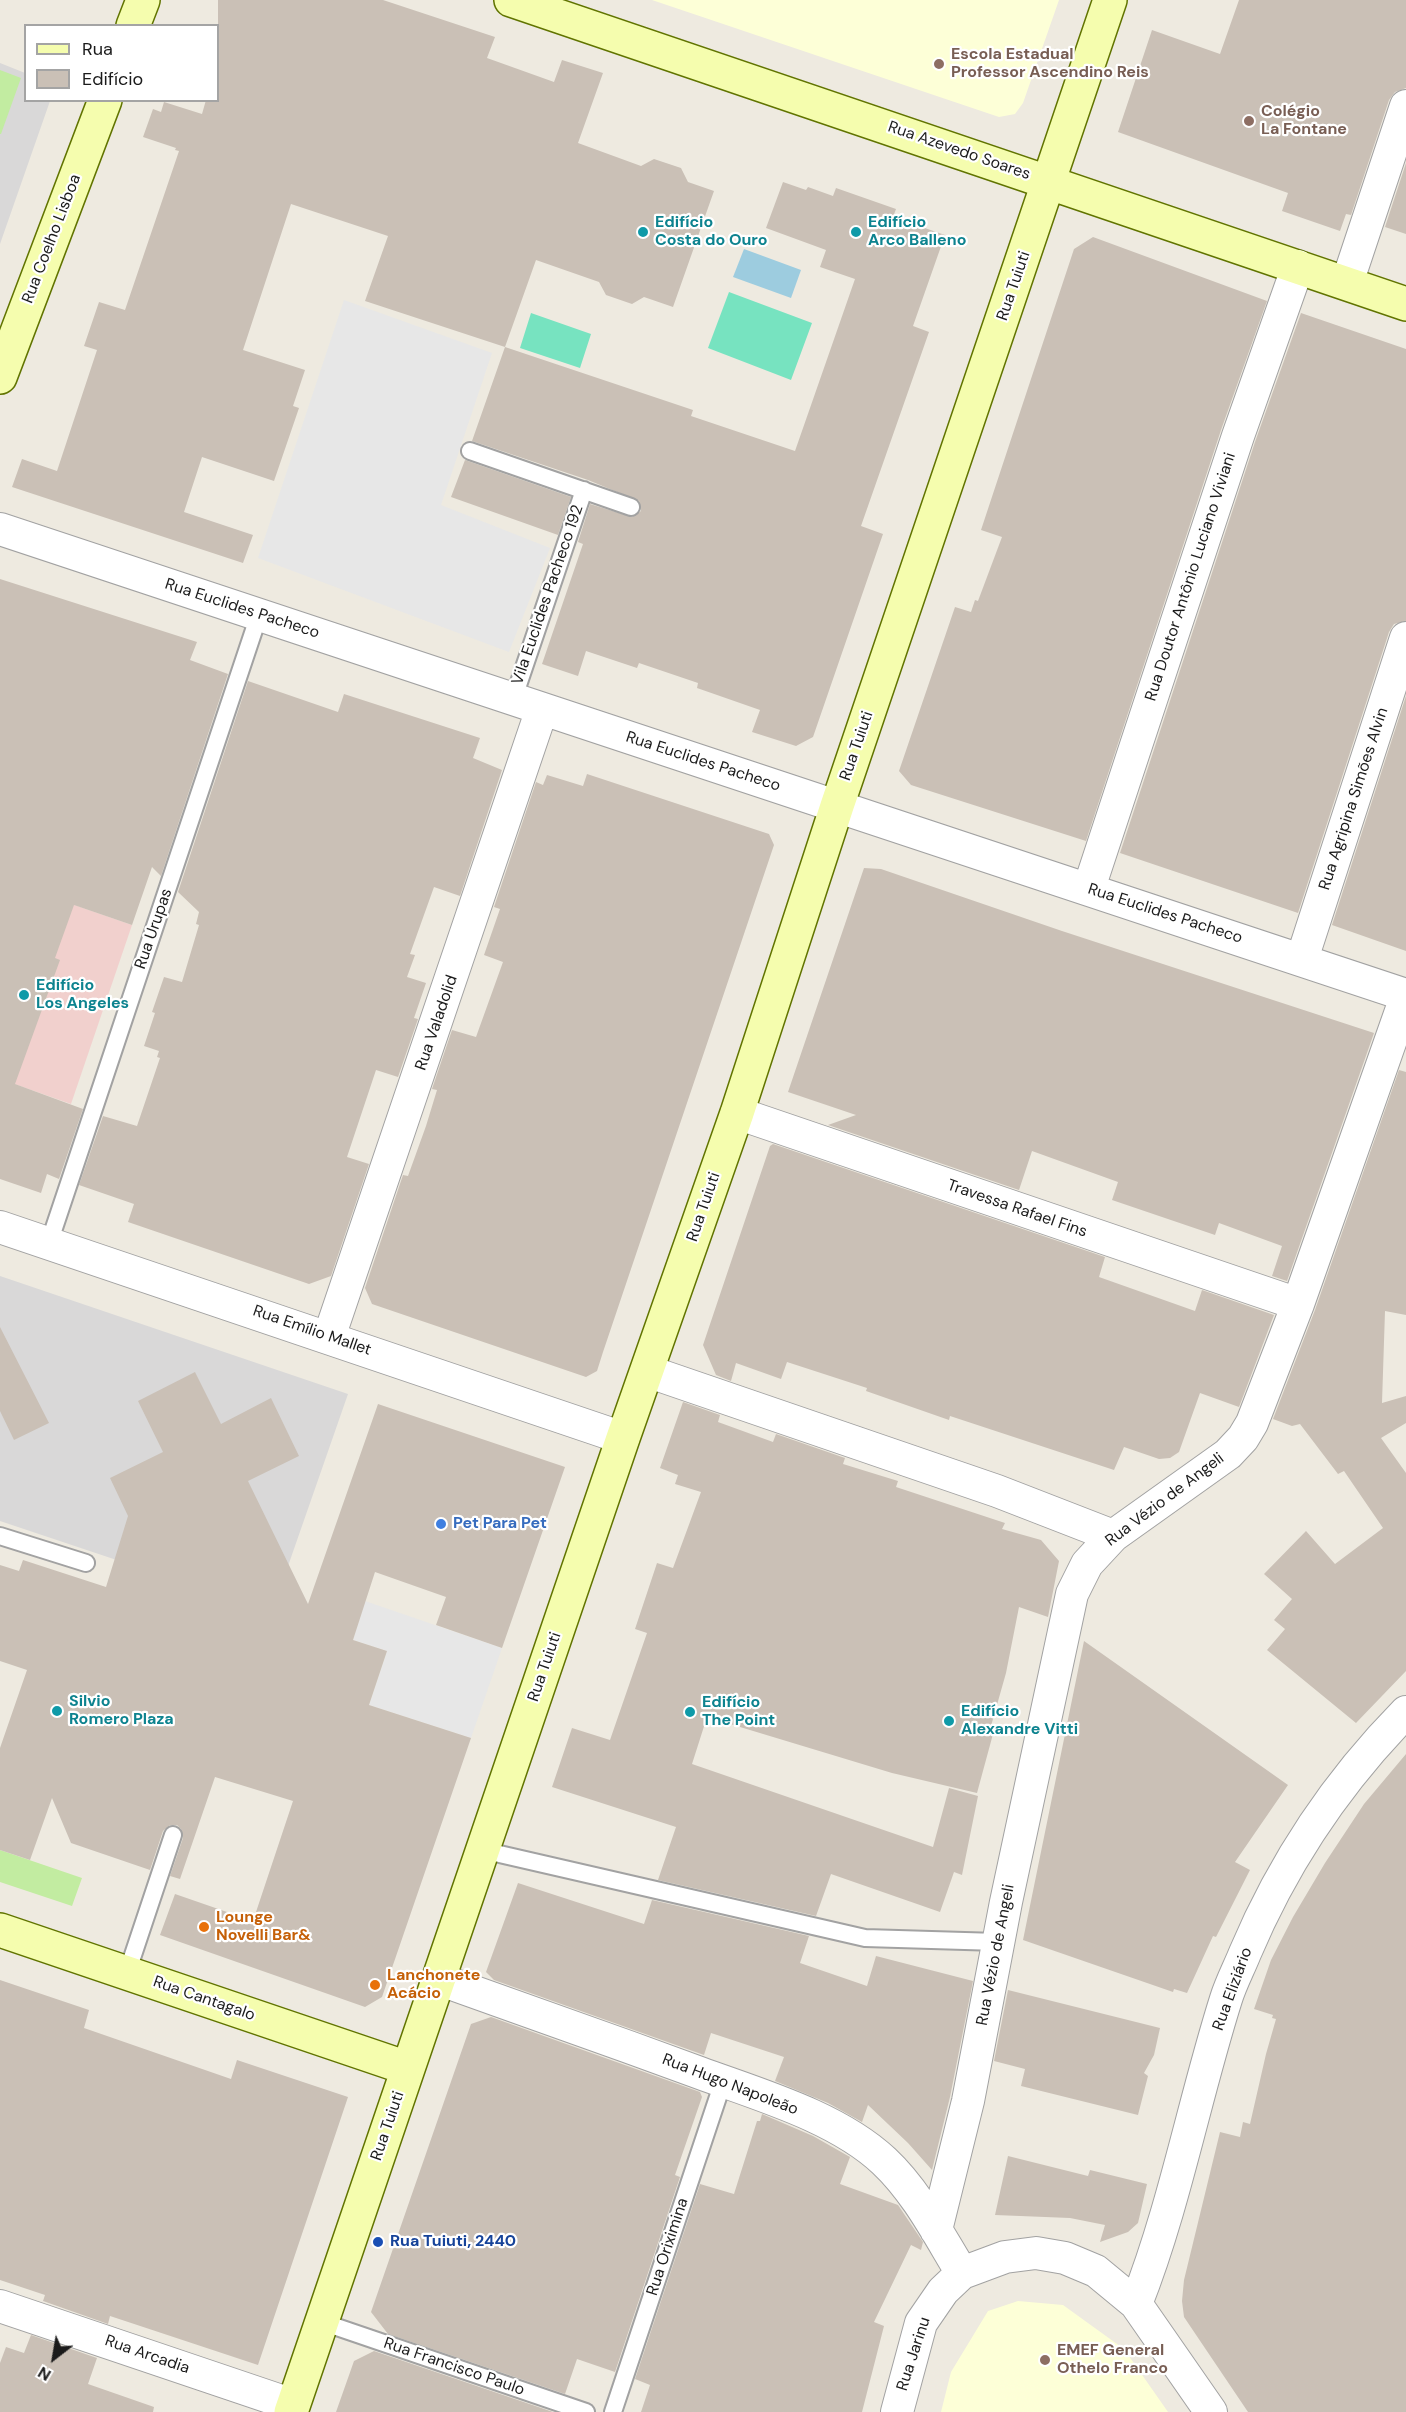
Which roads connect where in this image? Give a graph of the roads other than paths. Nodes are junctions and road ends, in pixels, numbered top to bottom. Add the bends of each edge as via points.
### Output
1 (143, 0) edge
2 (511, 0) edge
3 (1110, 0) edge
4 (134, 24) edge
5 (104, 102) edge
6 (1406, 106) edge
7 (1050, 182) junction
8 (1298, 266) junction
9 (1347, 283) junction
10 (1406, 304) edge
11 (0, 377) edge
12 (470, 451) dead end
13 (584, 490) junction
14 (631, 507) dead end
15 (0, 529) edge
16 (259, 615) junction
17 (1406, 638) edge
18 (513, 700) junction
19 (542, 709) junction
20 (837, 806) junction
21 (1089, 888) junction
22 (1302, 959) junction
23 (1406, 996) edge
24 (736, 1113) junction
25 (0, 1227) edge
26 (49, 1243) junction
27 (1298, 1304) junction
28 (329, 1337) junction
29 (647, 1371) junction
30 (623, 1438) junction
31 (0, 1536) edge
32 (1113, 1536) junction
33 (86, 1563) dead end
34 (1406, 1712) edge
35 (173, 1835) dead end
36 (482, 1850) junction
37 (0, 1930) edge
38 (998, 1942) junction
39 (127, 1973) junction
40 (438, 1979) junction
41 (407, 2068) junction
42 (723, 2082) junction
43 (936, 2230) junction
44 (962, 2273) junction
45 (1136, 2304) junction
46 (0, 2306) edge
47 (322, 2322) junction
48 (292, 2408) edge
49 (586, 2412) edge
50 (613, 2412) edge
51 (897, 2412) edge
52 (1211, 2412) edge

1 - 4 street
2 - 7 street, Rua Azevedo Soares
3 - 7 street, Rua Tuiuti
5 - 11 street, Rua Coelho Lisboa
6 - 9 street
7 - 8 street, Rua Azevedo Soares
7 - 20 street, Rua Tuiuti
8 - 9 street, Rua Azevedo Soares
8 - 21 street, Rua Doutor Antônio Luciano Viviani
9 - 10 street, Rua Azevedo Soares
12 - 13 lane, Vila Euclides Pacheco 192
13 - 14 lane, Vila Euclides Pacheco 192
13 - 18 lane, Vila Euclides Pacheco 192
15 - 16 street, Rua Euclides Pacheco
16 - 18 street, Rua Euclides Pacheco
16 - 26 lane, Rua Urupas
17 - 22 street, Rua Agripina Simões Alvin
18 - 19 street, Rua Euclides Pacheco
19 - 20 street, Rua Euclides Pacheco
19 - 28 street, Rua Valadolid
20 - 21 street, Rua Euclides Pacheco
20 - 24 street, Rua Tuiuti
21 - 22 street, Rua Euclides Pacheco
22 - 23 street, Rua Euclides Pacheco
23 - 27 street, Rua Vézio de Angeli
24 - 27 street, Travessa Rafael Fins
24 - 29 street, Rua Tuiuti
25 - 26 street, Rua Emílio Mallet
26 - 28 street, Rua Emílio Mallet
27 - 32 street, Rua Vézio de Angeli via 1261,1405 1243,1438 1228,1454
28 - 30 street, Rua Emílio Mallet
29 - 30 street, Rua Tuiuti
29 - 32 street via 997,1491
30 - 36 street, Rua Tuiuti
31 - 33 lane
32 - 38 street, Rua Vézio de Angeli via 1086,1564 1072,1594
34 - 45 street, Rua Eliziário via 1340,1787 1298,1848 1257,1924 1226,1997 1165,2225
35 - 39 lane
36 - 38 lane via 865,1938
36 - 40 street, Rua Tuiuti
37 - 39 street, Rua Cantagalo
38 - 43 street, Rua Vézio de Angeli via 968,2101
39 - 41 street, Rua Cantagalo
40 - 41 street, Rua Tuiuti
40 - 42 street, Rua Hugo Napoleão
41 - 47 street, Rua Tuiuti
42 - 43 street, Rua Hugo Napoleão via 848,2133 899,2176
42 - 50 lane, Rua Oriximina
43 - 44 street, Rua Hugo Napoleão
44 - 45 street via 1005,2257 1036,2253 1065,2258 1096,2271
44 - 51 street, Rua Jarinu via 921,2323
45 - 52 street
46 - 48 street, Rua Arcadia
47 - 48 street, Rua Tuiuti
47 - 49 lane, Rua Francisco Paulo

